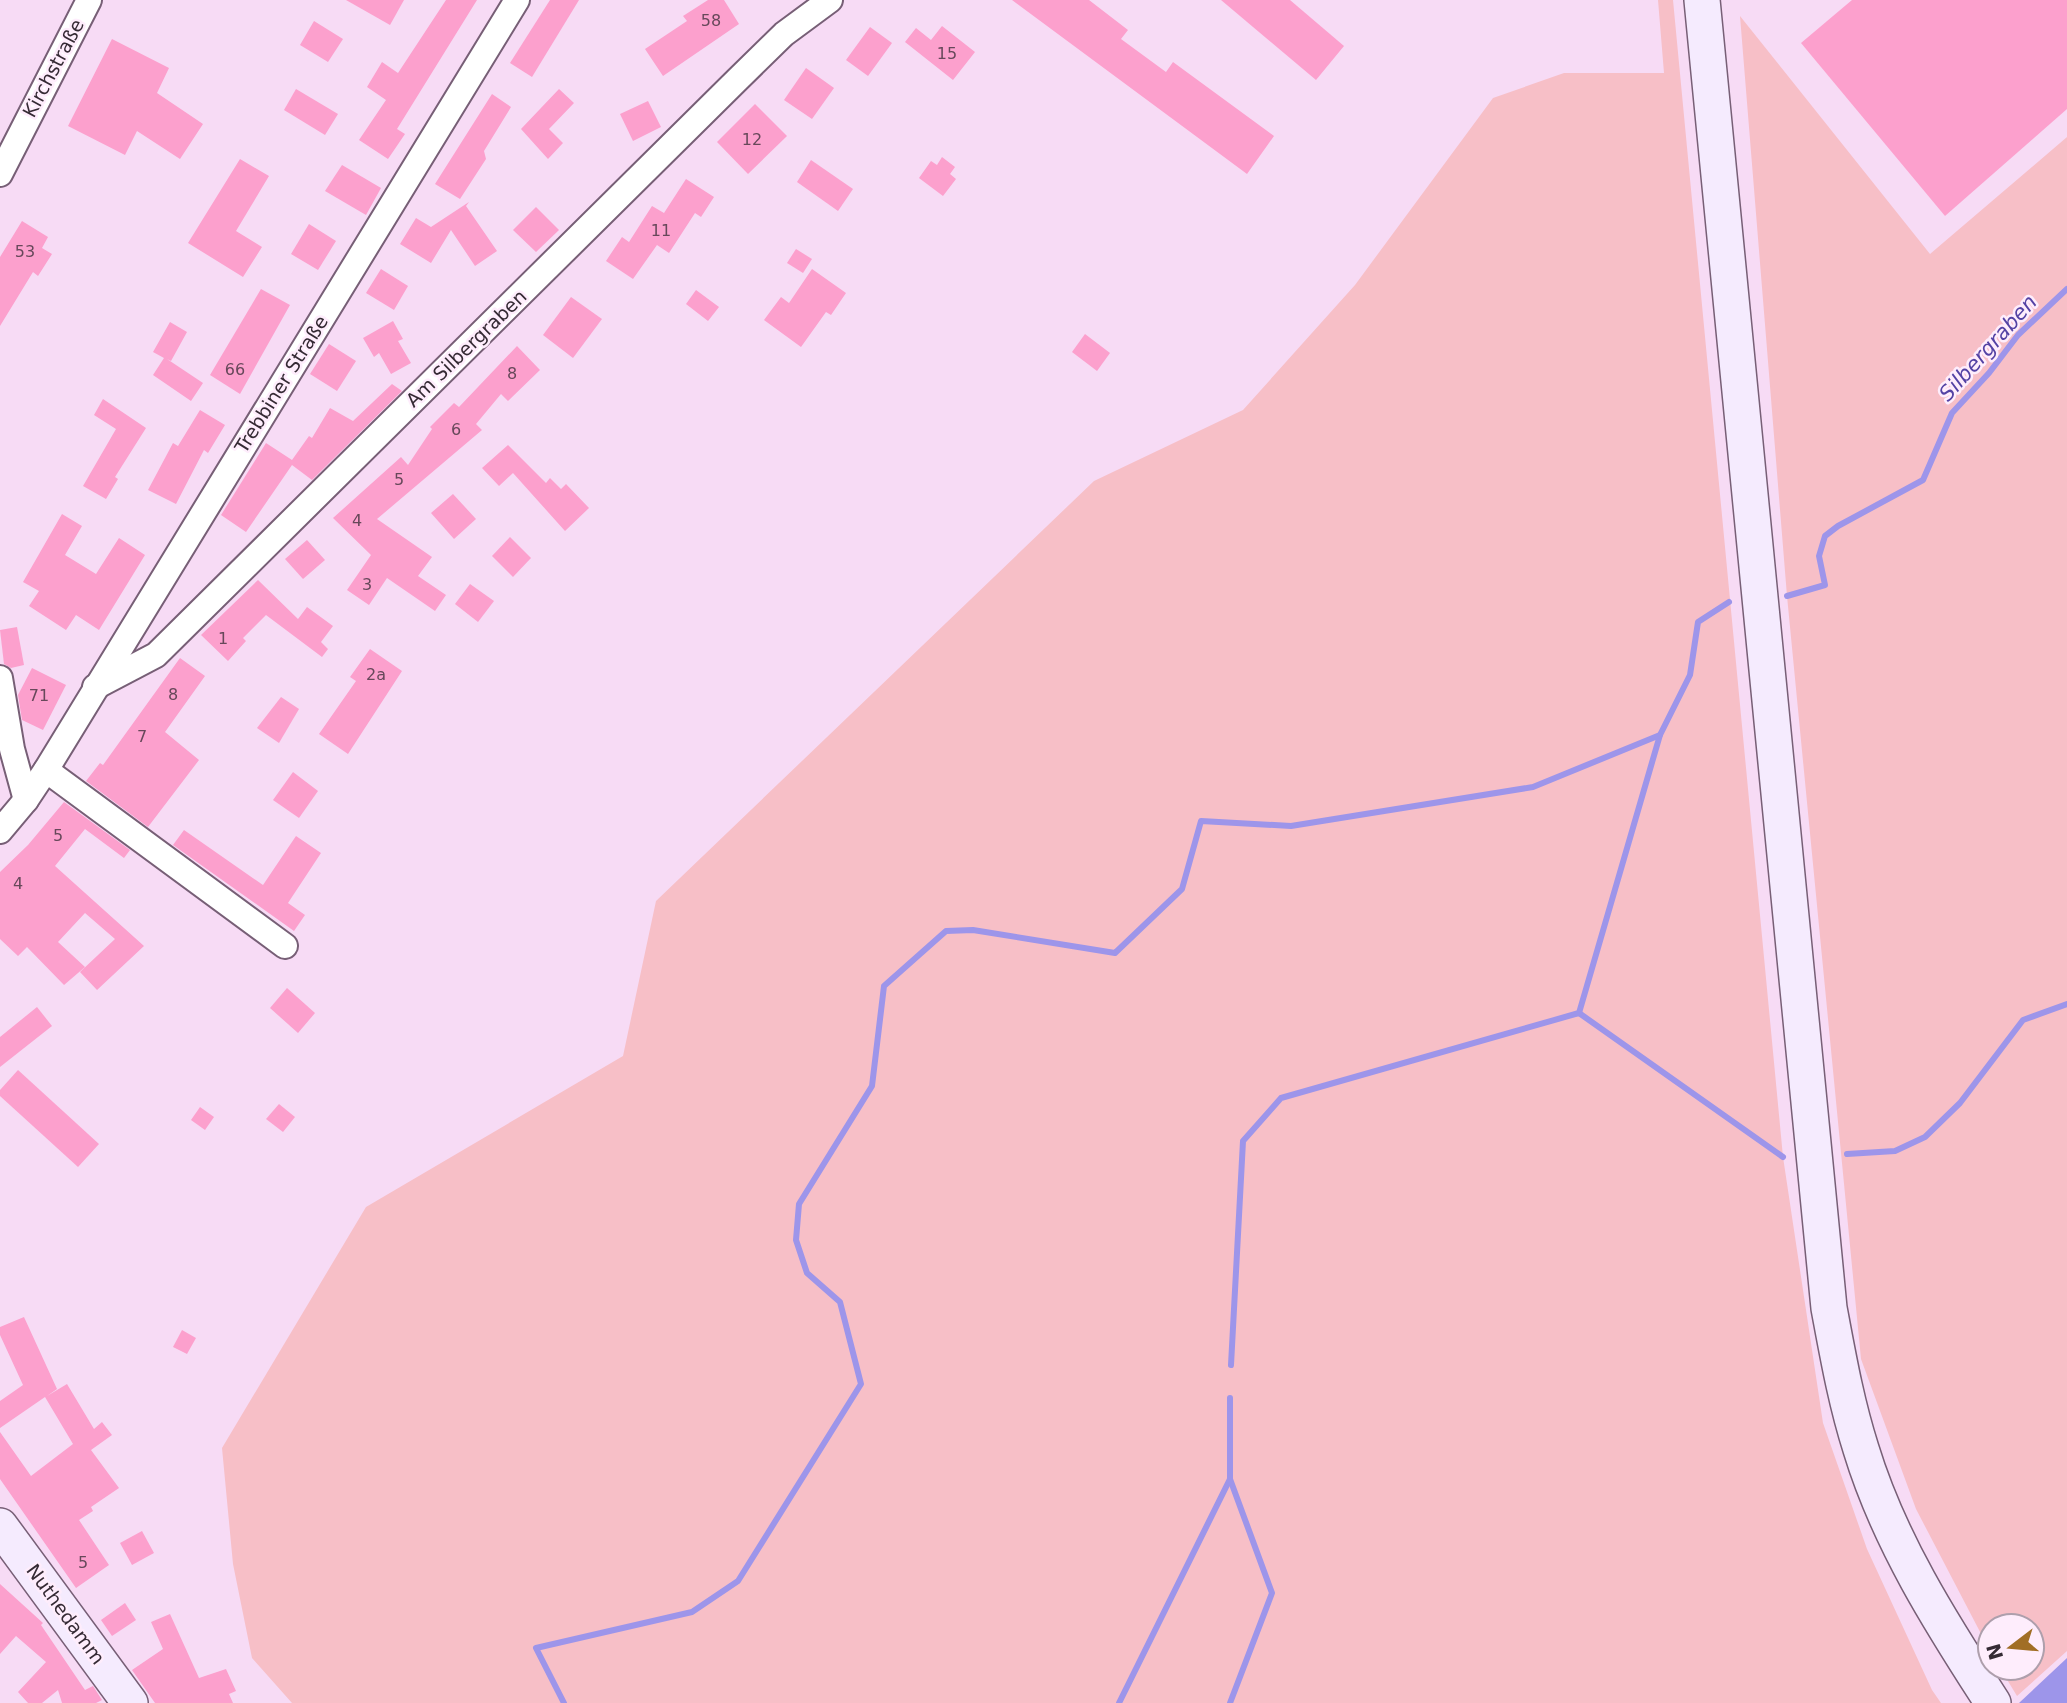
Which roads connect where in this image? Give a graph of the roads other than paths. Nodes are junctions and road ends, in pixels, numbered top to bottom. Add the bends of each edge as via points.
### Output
1 (89, 0) edge
2 (516, 0) edge
3 (830, 0) edge
4 (1702, 0) edge
5 (0, 174) edge
6 (0, 678) edge
7 (95, 687) junction
8 (46, 770) junction
9 (26, 800) junction
10 (0, 831) edge
11 (285, 946) dead end
12 (0, 1526) edge
13 (130, 1703) edge
14 (1993, 1703) edge

1 - 5 street, Kirchstraße
2 - 7 street, Trebbiner Straße
3 - 7 street, Am Silbergraben via 784,34 156,655
4 - 14 main road via 1829,1308 1861,1450 1895,1536
6 - 9 street
7 - 8 street, Trebbiner Straße
8 - 9 street, Trebbiner Straße
8 - 11 street
9 - 10 street, Trebbiner Straße
12 - 13 main road, Nuthedamm

